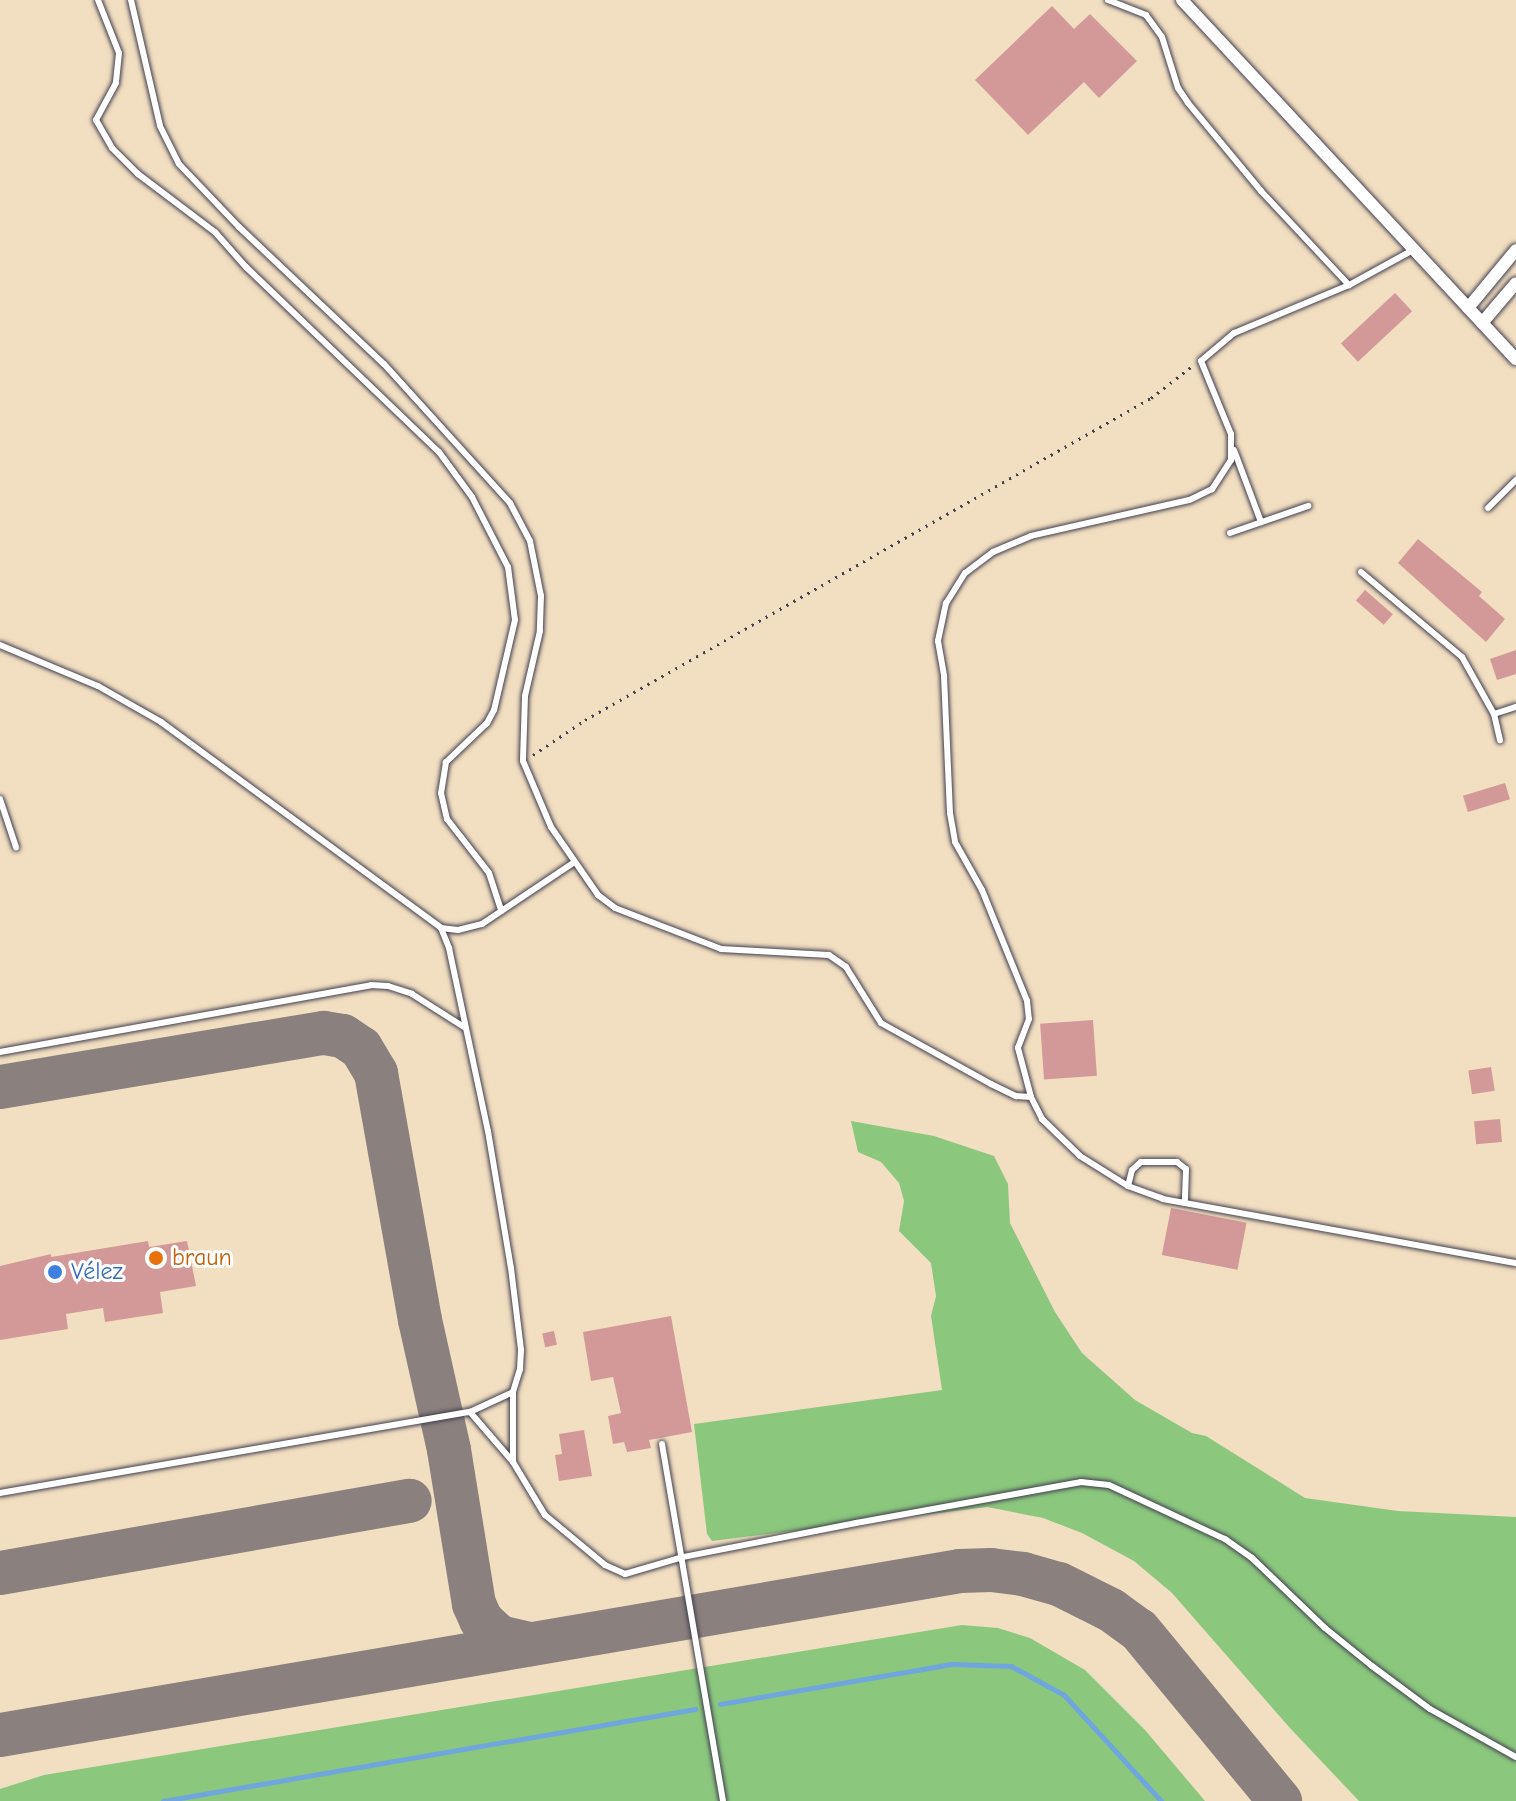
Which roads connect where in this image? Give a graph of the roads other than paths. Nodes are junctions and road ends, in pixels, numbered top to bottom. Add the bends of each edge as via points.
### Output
1 (98, 0) edge
2 (131, 0) edge
3 (1108, 0) edge
4 (1182, 0) edge
5 (1413, 250) junction
6 (1516, 250) edge
7 (1516, 283) edge
8 (1349, 285) junction
9 (1468, 308) junction
10 (1482, 323) junction
11 (1516, 359) edge
12 (1232, 446) junction
13 (1516, 480) edge
14 (1308, 506) dead end
15 (1488, 508) dead end
16 (1261, 522) junction
17 (1230, 533) dead end
18 (1361, 572) dead end
19 (0, 645) edge
20 (1516, 707) edge
21 (1494, 714) junction
22 (1500, 740) dead end
23 (0, 799) edge
24 (16, 847) dead end
25 (573, 863) junction
26 (501, 911) junction
27 (441, 928) junction
28 (464, 1027) junction
29 (0, 1052) edge
30 (1031, 1097) junction
31 (1128, 1186) junction
32 (1185, 1203) junction
33 (1516, 1263) edge
34 (513, 1392) junction
35 (470, 1412) junction
36 (662, 1444) dead end
37 (513, 1462) junction
38 (0, 1493) edge
39 (683, 1557) junction
40 (1516, 1757) edge
41 (723, 1801) edge

1 - 26 lane via 119,53 116,83 96,120 106,140 138,174 222,238 439,452 472,497 508,567 515,620 498,697 487,723 446,762 441,793 447,819 489,873
2 - 25 lane via 160,126 179,164 402,382 500,489 530,541 542,611 525,696 523,761 535,795
3 - 8 lane via 1146,15 1162,37 1188,103
4 - 5 street
5 - 8 lane
5 - 9 street
6 - 9 street
7 - 10 street
8 - 12 lane via 1234,333 1201,361
9 - 10 street
10 - 11 street
12 - 16 lane
12 - 30 lane via 1231,460 1212,489 1189,500 1060,527 1008,545 965,573 946,603 938,641 950,813 955,842 982,890 1027,1001 1029,1019 1018,1048
13 - 15 lane
14 - 16 lane
16 - 17 lane
18 - 21 lane via 1462,657
19 - 27 lane via 98,686 161,722
20 - 21 lane
21 - 22 lane
23 - 24 lane
25 - 26 lane
25 - 30 lane via 615,908 705,944 829,955 846,967 881,1023 991,1084
26 - 27 lane via 472,927
27 - 28 lane
28 - 29 lane via 412,994 371,985
28 - 34 lane via 511,1268 521,1350
30 - 31 lane via 1059,1138
31 - 32 lane
31 - 32 lane via 1132,1170 1141,1162 1177,1162 1186,1169
32 - 33 lane
34 - 35 lane
34 - 37 lane
35 - 37 lane
35 - 38 lane
36 - 39 lane
37 - 39 lane via 545,1515 615,1572 625,1574
39 - 40 lane via 1081,1482 1109,1485 1225,1539 1383,1675 1430,1709
39 - 41 lane

